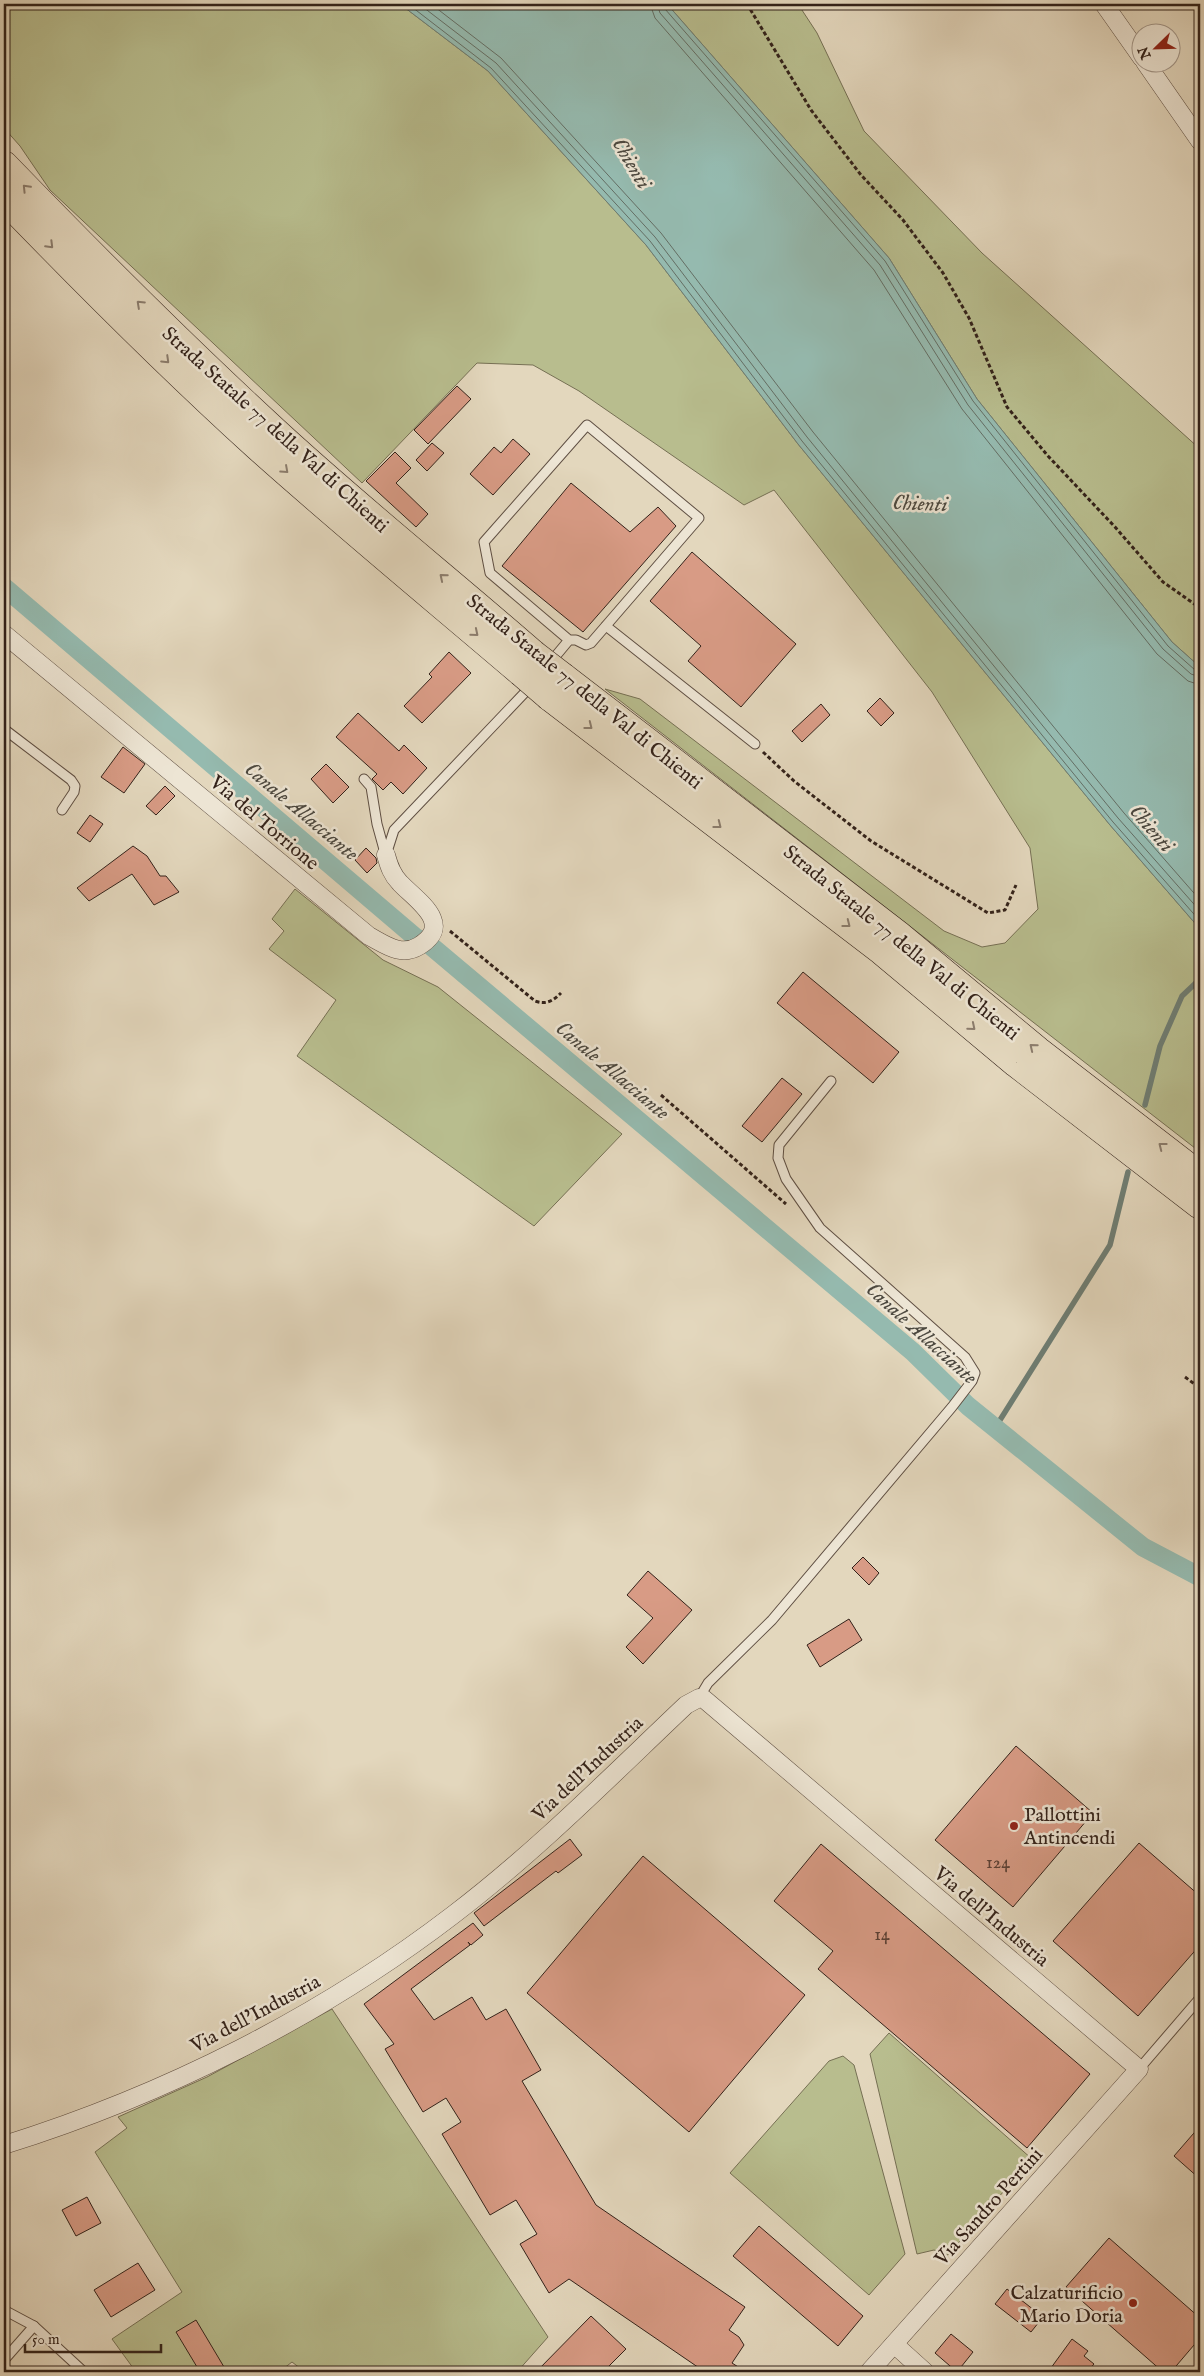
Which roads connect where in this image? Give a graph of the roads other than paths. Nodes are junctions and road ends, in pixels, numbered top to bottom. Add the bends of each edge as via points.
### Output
1 (1104, 4) edge
2 (1132, 44) edge
3 (1152, 72) edge
4 (1200, 141) edge
5 (4, 165) edge
6 (4, 198) edge
7 (606, 626) junction
8 (4, 634) edge
9 (569, 640) junction
10 (527, 663) junction
11 (556, 687) junction
12 (4, 729) edge
13 (755, 744) road end
14 (364, 780) dead end
15 (62, 810) dead end
16 (386, 856) junction
17 (831, 1081) dead end
18 (1200, 1176) edge
19 (1200, 1206) edge
20 (699, 1698) junction
21 (1200, 1998) edge
22 (1139, 2069) junction
23 (4, 2145) edge
24 (4, 2310) edge
25 (34, 2326) junction
26 (894, 2344) junction
27 (4, 2360) edge
28 (84, 2372) edge
29 (869, 2372) edge
30 (925, 2372) edge

1 - 2 street
3 - 4 street
10 -> 5 highway, Strada Statale 77 della Val di Chienti via 270,428 134,298
6 -> 10 highway, Strada Statale 77 della Val di Chienti via 116,312 322,504
7 - 9 lane via 586,645
7 - 9 lane via 699,518 587,425 484,542 490,573
7 - 13 lane
8 - 16 street, Via del Torrione via 369,936 395,950 406,952 425,942 433,924 429,910 391,872
9 - 16 lane via 526,691 394,830
10 - 11 highway, Strada Statale 77 della Val di Chienti, bridge
18 -> 11 highway, Strada Statale 77 della Val di Chienti via 1038,1051 897,934
11 -> 19 highway, Strada Statale 77 della Val di Chienti via 1016,1064
12 - 15 lane via 71,780 74,792
14 - 16 lane via 371,787 376,824
17 - 20 lane via 779,1145 778,1158 786,1179 836,1244 966,1356 975,1373 972,1382 952,1407 778,1614 708,1683
20 - 22 street, Via dell'Industria via 710,1703
20 - 23 street, Via dell'Industria via 686,1705 516,1864 453,1915 384,1964 286,2025 178,2078 95,2115
21 - 22 lane
22 - 26 street, Via Sandro Pertini
24 - 25 lane
25 - 27 lane
25 - 28 lane
26 - 29 street, Via Sandro Pertini
26 - 30 street

